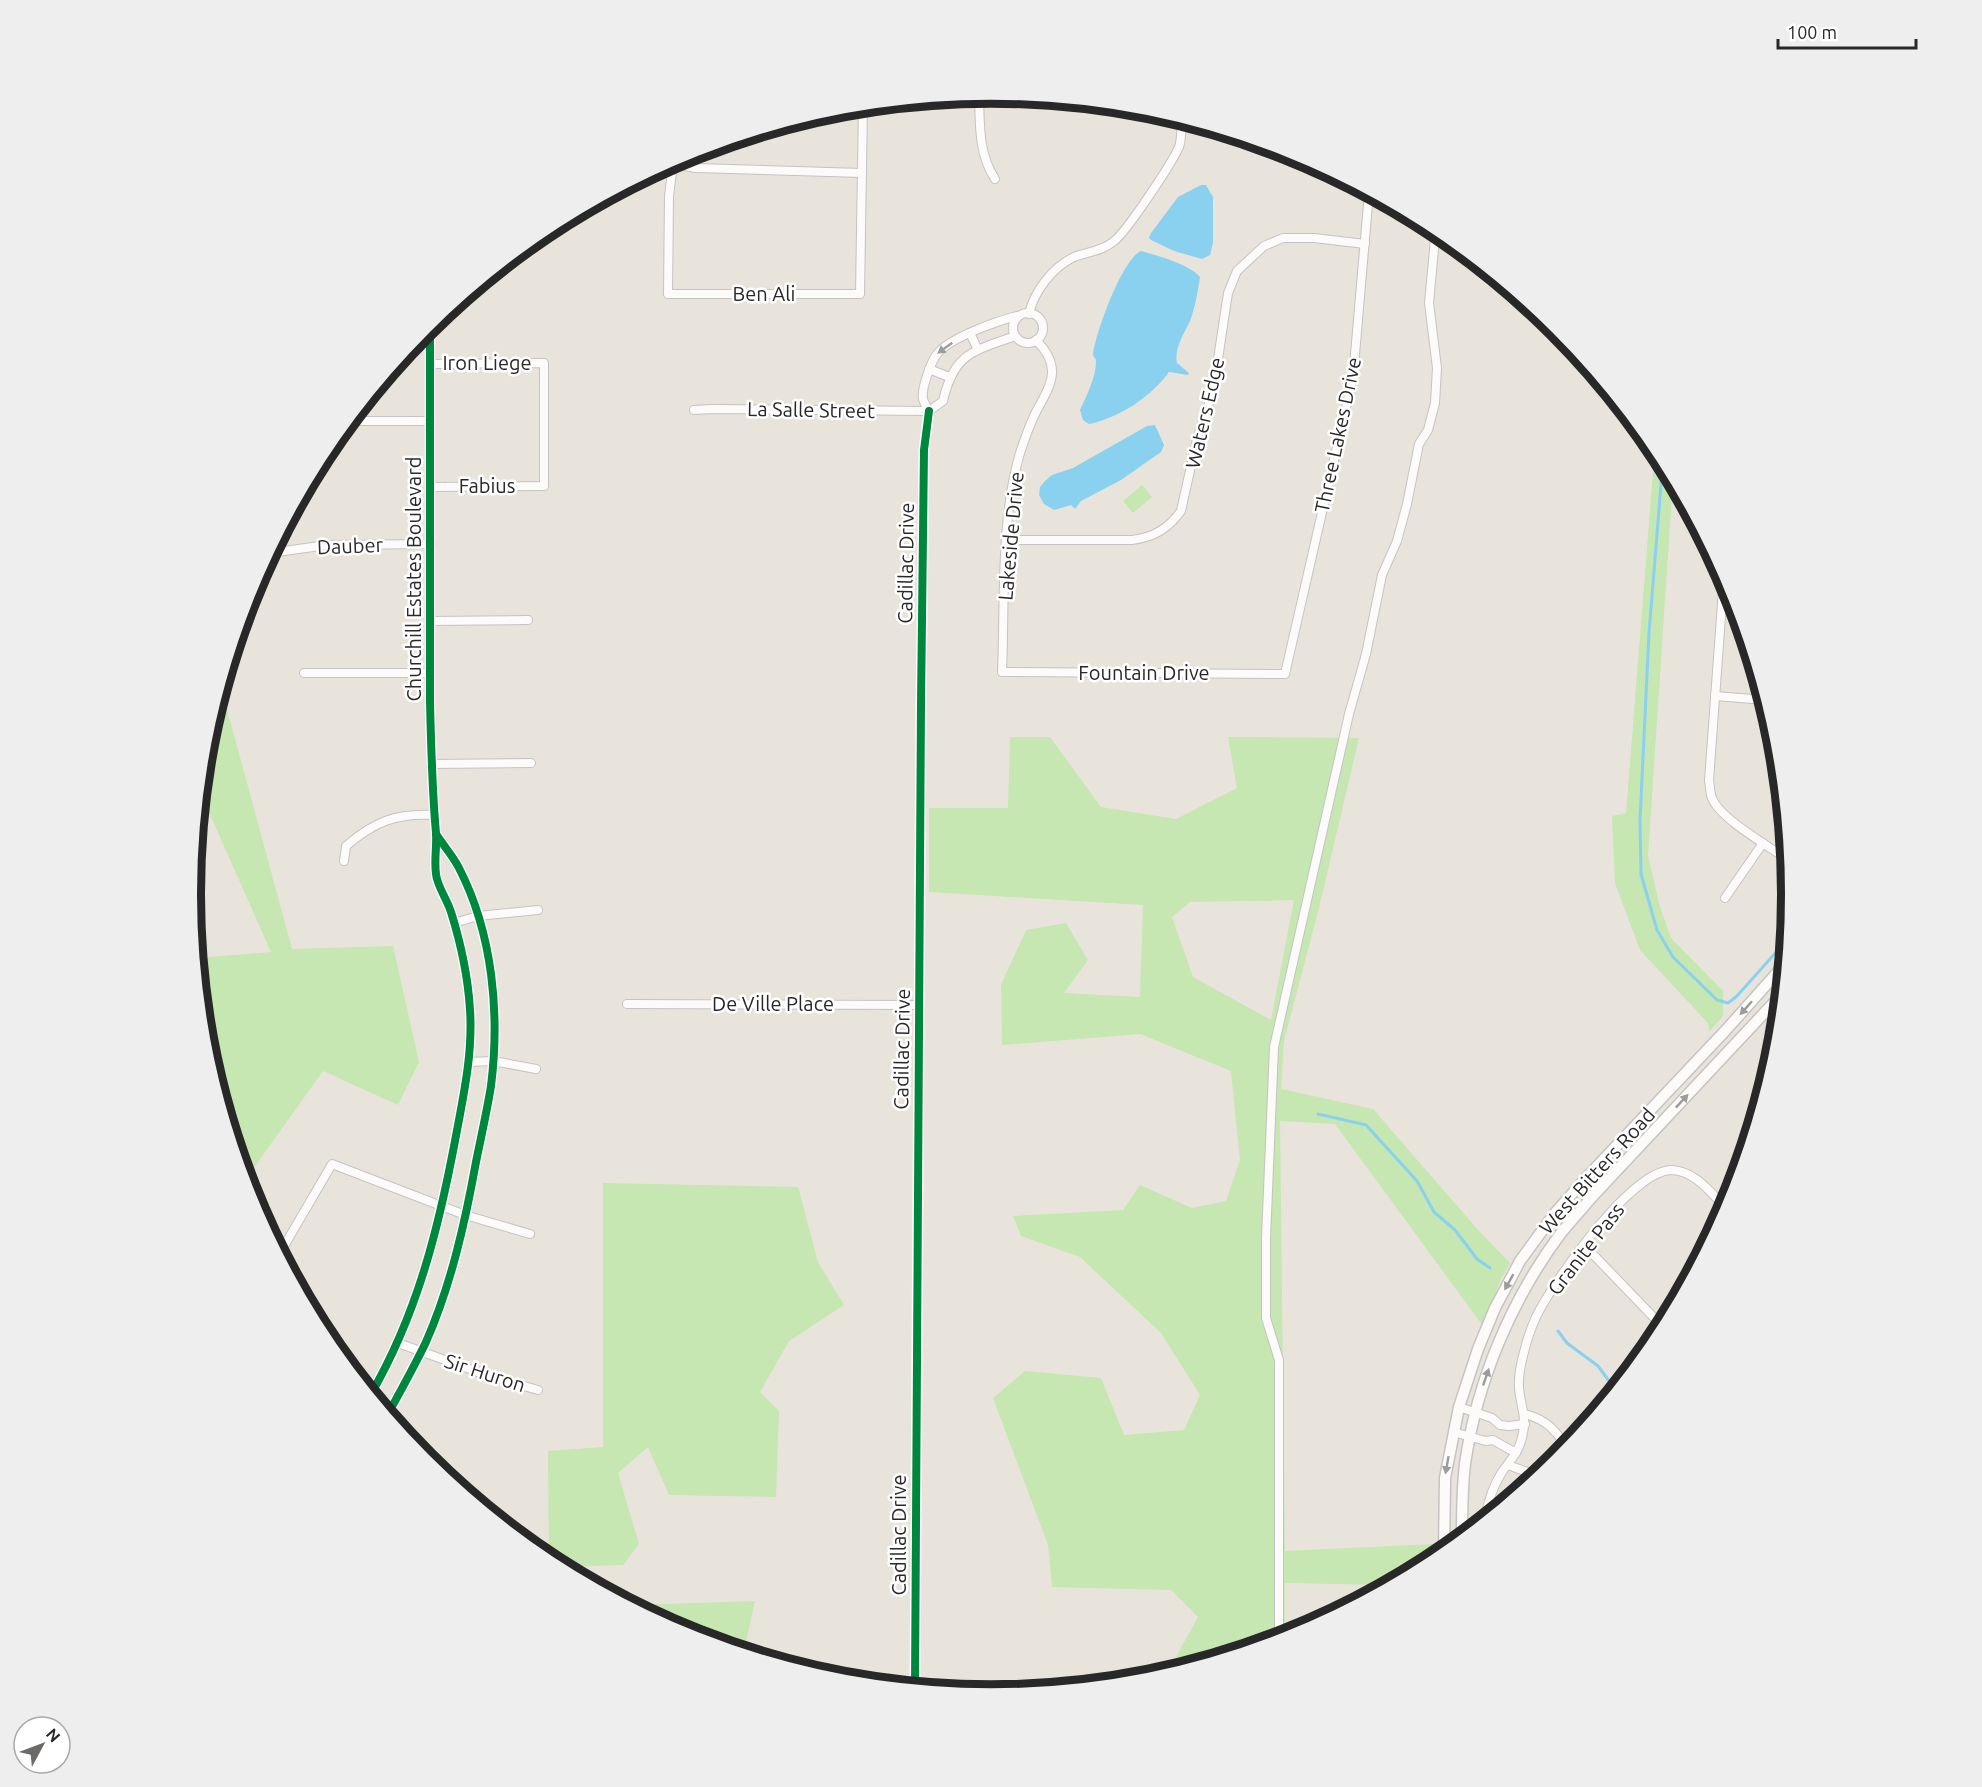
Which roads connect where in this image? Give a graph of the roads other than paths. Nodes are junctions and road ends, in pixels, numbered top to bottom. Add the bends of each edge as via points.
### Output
1 (980, 104) edge
2 (863, 114) edge
3 (1181, 127) edge
4 (684, 166) edge
5 (670, 173) edge
6 (862, 173) junction
7 (995, 179) dead end
8 (1368, 200) edge
9 (1435, 240) edge
10 (1365, 244) junction
11 (1029, 314) junction
12 (1017, 316) junction
13 (970, 333) junction
14 (1015, 336) junction
15 (430, 337) edge
16 (1036, 340) junction
17 (978, 350) junction
18 (430, 364) junction
19 (929, 369) junction
20 (949, 377) junction
21 (694, 410) dead end
22 (929, 411) junction
23 (358, 421) edge
24 (430, 421) junction
25 (431, 486) junction
26 (544, 486) joint
27 (1006, 540) junction
28 (431, 544) junction
29 (279, 552) edge
30 (1723, 595) edge
31 (528, 620) dead end
32 (430, 621) junction
33 (1002, 672) joint
34 (430, 673) junction
35 (303, 674) dead end
36 (1285, 674) joint
37 (1715, 696) junction
38 (1756, 699) edge
39 (531, 763) dead end
40 (431, 764) junction
41 (434, 815) junction
42 (436, 834) junction
43 (1763, 843) junction
44 (1779, 854) edge
45 (344, 861) dead end
46 (1725, 898) dead end
47 (538, 910) dead end
48 (477, 916) junction
49 (454, 923) junction
50 (1776, 974) edge
51 (1760, 992) junction
52 (627, 1004) dead end
53 (920, 1005) junction
54 (1773, 1005) joint
55 (493, 1061) junction
56 (468, 1062) junction
57 (536, 1069) dead end
58 (1719, 1201) edge
59 (442, 1205) junction
60 (465, 1215) junction
61 (530, 1234) dead end
62 (1584, 1245) junction
63 (284, 1246) edge
64 (1521, 1261) junction
65 (1534, 1272) junction
66 (1656, 1320) edge
67 (398, 1343) junction
68 (421, 1351) junction
69 (375, 1387) edge
70 (538, 1390) dead end
71 (1459, 1407) junction
72 (392, 1408) edge
73 (1476, 1412) junction
74 (1525, 1414) junction
75 (1525, 1424) junction
76 (1500, 1425) junction
77 (1453, 1432) junction
78 (1470, 1436) junction
79 (1493, 1440) junction
80 (1561, 1440) edge
81 (1516, 1453) junction
82 (1508, 1465) junction
83 (1528, 1472) edge
84 (1487, 1508) edge
85 (1462, 1527) edge
86 (1444, 1540) edge
87 (1279, 1629) edge
88 (915, 1680) edge

1 - 7 street via 981,146
2 - 6 street
3 - 11 street via 1180,144 1171,161 1126,228 1110,245 1060,266 1037,293
4 - 6 street
5 - 6 street, Ben Ali via 668,294 860,294
8 - 10 street, Three Lakes Drive
9 - 87 street via 1429,303 1437,368 1435,403 1428,430 1419,444 1397,541 1382,575 1275,1047 1266,1318 1279,1360
10 - 27 street, Waters Edge via 1283,238 1264,246 1237,271 1228,293 1216,372 1181,511 1162,532 1132,540
10 - 36 street, Three Lakes Drive via 1350,390
11 - 12 street
11 - 16 street via 1042,324 1042,333
12 - 13 street
12 - 14 street
13 - 17 street
13 -> 19 street via 937,353
14 - 16 street via 1027,343
14 - 17 street
15 - 18 street, Churchill Estates Boulevard
16 - 27 street, Lakeside Drive via 1047,352 1053,375 1013,479
17 - 20 street via 964,358
18 - 24 street, Churchill Estates Boulevard
18 - 26 street, Iron Liege via 544,363
19 - 20 street
19 - 22 street via 922,397
20 - 22 street via 943,401
21 - 22 street, La Salle Street
22 - 53 street, Cadillac Drive via 924,450
23 - 24 street
24 - 25 street, Churchill Estates Boulevard
25 - 26 street, Fabius
25 - 28 street, Churchill Estates Boulevard
27 - 33 street, Lakeside Drive
28 - 29 street, Dauber via 327,545
28 - 32 street, Churchill Estates Boulevard
30 - 37 street
31 - 32 street
32 - 34 street, Churchill Estates Boulevard
33 - 36 street, Fountain Drive
34 - 35 street
34 - 40 street, Churchill Estates Boulevard
37 - 38 street
37 - 43 street via 1711,797 1727,818
39 - 40 street
40 - 41 street, Churchill Estates Boulevard
41 - 42 street, Churchill Estates Boulevard
41 - 45 street via 399,816 372,826 346,846
42 - 48 street, Churchill Estates Boulevard via 459,867
42 - 49 street, Churchill Estates Boulevard via 436,876
43 - 44 street
43 - 46 street
47 - 48 street
48 - 49 street
48 - 55 street, Churchill Estates Boulevard via 491,974 495,1012
49 - 56 street, Churchill Estates Boulevard via 467,977
50 - 51 main road, West Bitters Road
51 - 54 main road
51 -> 64 main road, West Bitters Road via 1555,1213
52 - 53 street, De Ville Place
53 - 88 street, Cadillac Drive
65 -> 54 main road, West Bitters Road via 1591,1198
55 - 56 street
55 - 57 street
55 - 60 street, Churchill Estates Boulevard
56 - 59 street, Churchill Estates Boulevard
58 - 62 street, Granite Pass via 1688,1174 1671,1170 1654,1174 1615,1209
59 - 60 street
59 - 63 street via 332,1164
59 - 67 street, Churchill Estates Boulevard via 420,1286
60 - 61 street
60 - 68 street, Churchill Estates Boulevard via 457,1251
62 - 66 street
62 - 74 street, Granite Pass via 1535,1318 1519,1378
64 - 65 main road
64 -> 71 main road, West Bitters Road via 1495,1308
73 -> 65 main road, West Bitters Road via 1494,1353
67 - 68 street, Sir Huron
67 - 69 street, Churchill Estates Boulevard
68 - 70 street, Sir Huron
68 - 72 street, Churchill Estates Boulevard
71 - 73 street
71 - 77 main road, West Bitters Road
73 - 76 street
73 - 78 main road, West Bitters Road
74 - 75 street, Granite Pass
74 - 80 street via 1539,1418
75 - 76 street
75 - 81 street, Granite Pass
76 - 79 street
77 - 78 street
77 -> 86 main road, West Bitters Road via 1445,1478
78 - 79 street
78 - 85 main road, West Bitters Road
79 - 81 street
81 - 82 street, Granite Pass
82 - 83 street
82 - 84 street, Granite Pass

